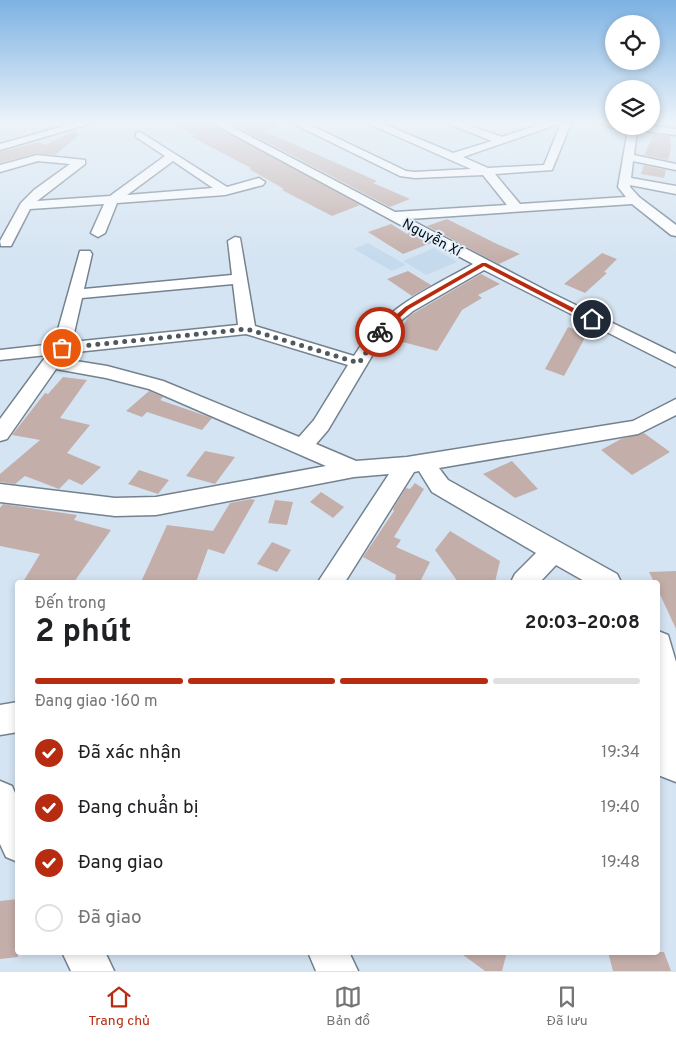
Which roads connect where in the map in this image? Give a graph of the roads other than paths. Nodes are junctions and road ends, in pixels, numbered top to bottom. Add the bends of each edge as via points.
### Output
1 (73, 168) edge
2 (155, 168) edge
3 (191, 168) edge
4 (303, 168) edge
5 (392, 168) edge
6 (480, 168) edge
7 (542, 168) edge
8 (627, 168) edge
9 (486, 171) junction
10 (625, 180) junction
11 (260, 182) dead end
12 (676, 190) edge
13 (225, 191) junction
14 (112, 200) junction
15 (635, 200) junction
16 (25, 206) junction
17 (517, 208) junction
18 (393, 216) junction
19 (676, 232) edge
20 (98, 233) dead end
21 (235, 241) dead end
22 (6, 243) dead end
23 (85, 254) dead end
24 (484, 264) junction
25 (240, 279) junction
26 (76, 294) junction
27 (247, 329) junction
28 (0, 355) edge
29 (57, 356) junction
30 (676, 361) edge
31 (359, 363) junction
32 (676, 406) edge
33 (0, 434) edge
34 (302, 447) junction
35 (416, 464) junction
36 (354, 469) junction
37 (0, 493) edge
38 (556, 550) junction
39 (332, 580) edge
40 (526, 580) edge
41 (605, 580) edge
42 (663, 662) edge
43 (15, 718) edge
44 (0, 720) edge
45 (676, 749) edge
46 (660, 760) edge
47 (676, 766) edge
48 (0, 798) edge
49 (15, 837) edge
50 (83, 955) edge
51 (329, 955) edge
52 (94, 971) edge
53 (338, 971) edge

1 - 16 street
2 - 14 street
3 - 13 street
4 - 18 street, Nguyễn Xí
5 - 9 street via 415,176
6 - 9 street
7 - 9 street
8 - 10 street
9 - 17 street
10 - 12 street
10 - 15 street via 624,188
11 - 13 street
13 - 14 street
14 - 16 street
14 - 20 street
15 - 17 street
15 - 19 street
16 - 22 street
17 - 18 street
18 - 24 street, Nguyễn Xí
21 - 25 street
23 - 26 street
24 - 30 street, Nguyễn Xí
24 - 31 street via 387,323
25 - 26 street
25 - 27 street
26 - 29 street
27 - 29 street
27 - 31 street
28 - 29 street
29 - 33 street
29 - 34 street via 156,385
31 - 34 street via 321,425
32 - 35 street via 638,426
34 - 36 street
35 - 36 street
35 - 38 street via 440,486
35 - 39 street
36 - 37 street via 156,506 115,507
38 - 40 street
38 - 41 street
42 - 45 street
43 - 44 street
46 - 47 street
48 - 49 street
50 - 52 street
51 - 53 street

